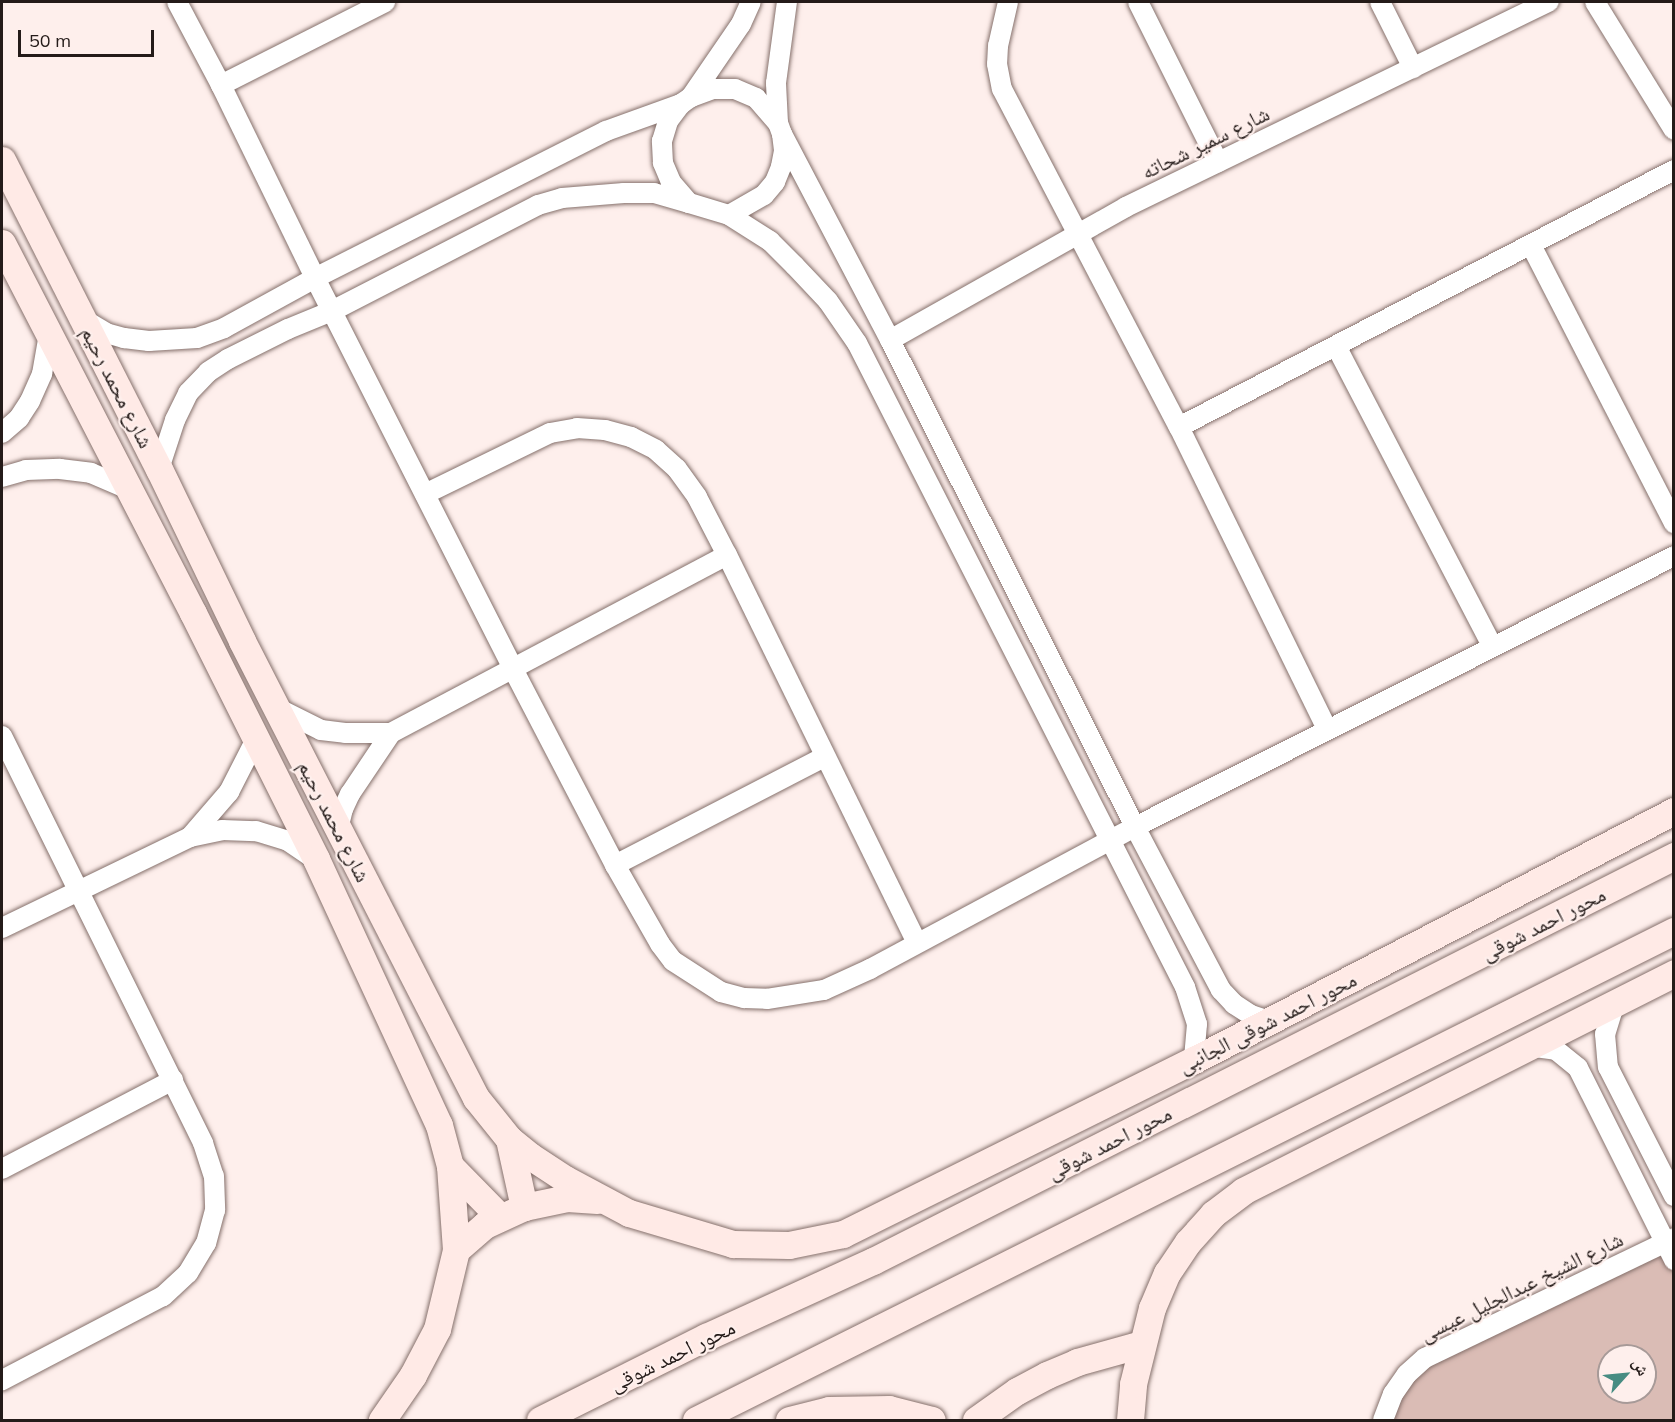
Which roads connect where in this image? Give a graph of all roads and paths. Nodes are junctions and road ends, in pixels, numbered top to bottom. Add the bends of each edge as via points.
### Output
1 (177, 2) edge
2 (385, 2) edge
3 (751, 2) edge
4 (787, 2) edge
5 (1008, 2) edge
6 (1138, 2) edge
7 (1380, 2) edge
8 (1549, 2) edge
9 (1595, 2) edge
10 (1413, 68) junction
11 (221, 85) junction
12 (686, 100) junction
13 (780, 129) junction
14 (1674, 130) edge
15 (1218, 162) junction
16 (1674, 170) edge
17 (5, 177) edge
18 (689, 203) junction
19 (729, 215) junction
20 (1078, 234) junction
21 (2, 243) edge
22 (1531, 245) junction
23 (315, 278) junction
24 (332, 311) junction
25 (83, 319) junction
26 (49, 336) junction
27 (890, 340) junction
28 (1336, 346) junction
29 (1179, 427) junction
30 (2, 434) edge
31 (159, 469) junction
32 (2, 477) edge
33 (128, 489) junction
34 (425, 495) junction
35 (1674, 523) edge
36 (727, 555) junction
37 (1674, 556) edge
38 (220, 597) junction
39 (193, 613) junction
40 (1492, 646) junction
41 (513, 669) junction
42 (279, 709) junction
43 (1327, 729) junction
44 (390, 733) junction
45 (2, 736) edge
46 (256, 739) junction
47 (824, 757) junction
48 (1674, 812) edge
49 (1135, 827) junction
50 (338, 829) junction
51 (190, 837) junction
52 (1110, 840) junction
53 (1674, 856) edge
54 (316, 859) junction
55 (615, 865) junction
56 (80, 891) junction
57 (2, 928) edge
58 (1674, 931) edge
59 (917, 942) junction
60 (1674, 973) edge
61 (1615, 1002) junction
62 (1270, 1021) junction
63 (1528, 1046) junction
64 (1194, 1060) junction
65 (173, 1080) junction
66 (1270, 1133) junction
67 (509, 1139) junction
68 (450, 1166) junction
69 (1287, 1168) junction
70 (2, 1169) edge
71 (1674, 1196) edge
72 (610, 1204) junction
73 (524, 1207) junction
74 (499, 1216) junction
75 (858, 1228) junction
76 (1669, 1240) edge
77 (456, 1250) junction
78 (1674, 1260) edge
79 (873, 1261) junction
80 (1142, 1344) junction
81 (2, 1380) edge
82 (764, 1386) junction
83 (382, 1420) edge
84 (540, 1420) edge
85 (696, 1420) edge
86 (781, 1420) edge
87 (789, 1420) edge
88 (932, 1420) edge
89 (976, 1420) edge
90 (1130, 1420) edge
91 (1383, 1420) edge

1 - 11 street
2 - 11 street
3 - 12 street via 741,24
4 - 13 street via 776,83
5 - 20 street via 998,46 1002,89
6 - 15 street
7 - 10 street
8 - 10 street, شارع سمير شحاته
9 - 14 street
10 - 15 street, شارع سمير شحاته
11 - 23 street
12 - 13 street via 712,89 735,89 756,98
12 - 18 street via 668,121 662,141 663,163 671,182
12 - 23 street via 606,131
13 - 19 street via 784,150 775,182 764,195
13 - 27 street
15 - 20 street, شارع سمير شحاته
16 - 22 street
17 - 25 street, شارع محمد رحيم
18 - 19 street
18 - 24 street via 654,193 624,193 562,198 538,205
19 - 52 street via 770,241 828,301 857,343
20 - 27 street, شارع سمير شحاته
20 - 29 street
21 - 26 street, شارع محمد رحيم
22 - 28 street
22 - 35 street
23 - 24 street
23 - 25 street via 197,339 124,338 106,333
24 - 31 street via 288,329 208,372 188,393
24 - 34 street
25 - 31 street, شارع محمد رحيم
26 - 30 street via 42,375 30,401
26 - 33 street, شارع محمد رحيم
27 - 49 street
28 - 29 street
28 - 40 street
29 - 43 street
31 - 38 street, شارع محمد رحيم
32 - 33 street via 26,470 60,469 91,473
33 - 39 street, شارع محمد رحيم
34 - 36 street via 550,434 577,428 605,430 639,441 677,468
34 - 41 street
36 - 41 street
36 - 47 street
37 - 40 street
38 - 39 street
38 - 42 street, شارع محمد رحيم
39 - 46 street, شارع محمد رحيم
40 - 43 street
41 - 44 street
41 - 55 street
42 - 44 street via 321,730
42 - 50 street, شارع محمد رحيم
43 - 49 street
44 - 50 street via 350,794
45 - 56 street
46 - 51 street via 229,792
46 - 54 street, شارع محمد رحيم
47 - 55 street
47 - 59 street
48 - 62 street, محور احمد شوقى الجانبى
49 - 52 street
49 - 62 street via 1221,990 1251,1015
50 - 67 street, شارع محمد رحيم via 476,1098
51 - 54 street via 222,830 256,831 288,841
51 - 56 street
52 - 59 street
52 - 64 street via 1194,1006
53 - 79 street, محور احمد شوقى
54 - 68 street, شارع محمد رحيم via 423,1087
55 - 59 street via 673,961 721,992 744,998 767,999 825,990
56 - 57 street
56 - 65 street
58 - 66 street
60 - 61 street
61 - 63 street
61 - 71 street via 1605,1034 1608,1067
62 - 64 street, محور احمد شوقى الجانبى
63 - 69 street
63 - 76 street via 1556,1050 1578,1068
64 - 75 street, محور احمد شوقى الجانبى
65 - 70 street
65 - 81 street via 214,1176 215,1210 206,1243 188,1273 163,1296
66 - 69 street
66 - 82 street
67 - 72 street, شارع محمد رحيم via 556,1174
67 - 73 street
68 - 74 street
68 - 77 street, شارع محمد رحيم
69 - 80 street via 1243,1191 1213,1214 1188,1242 1167,1273
72 - 73 street via 590,1198 567,1198
72 - 75 street, شارع محمد رحيم via 670,1227 734,1244 789,1245
73 - 74 street
74 - 77 street
75 - 79 street
76 - 78 street
76 - 91 street, شارع الشيخ عبدالجليل عيسى via 1425,1358 1393,1394
77 - 83 street, شارع محمد رحيم via 437,1329 413,1375
79 - 84 street, محور احمد شوقى via 706,1337
80 - 89 street via 1077,1362 1047,1375
80 - 90 street
82 - 85 street
82 - 86 street
87 - 88 street via 829,1410 889,1409

